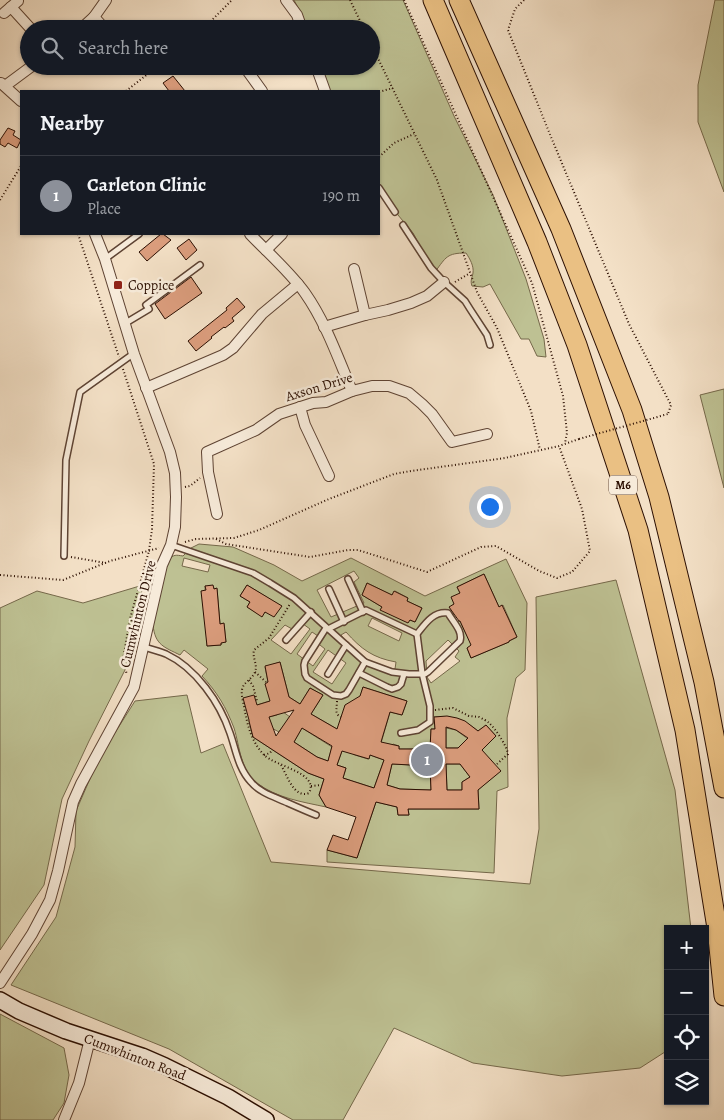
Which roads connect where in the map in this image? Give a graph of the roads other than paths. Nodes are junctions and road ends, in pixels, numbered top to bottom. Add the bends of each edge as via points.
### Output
1 (106, 0) edge
2 (286, 0) edge
3 (433, 0) edge
4 (459, 0) edge
5 (11, 7) edge
6 (94, 17) junction
7 (23, 20) edge
8 (91, 20) edge
9 (97, 20) edge
10 (299, 20) edge
11 (20, 74) edge
12 (250, 75) edge
13 (319, 75) edge
14 (2, 85) edge
15 (261, 90) edge
16 (325, 90) edge
17 (20, 100) edge
18 (380, 190) edge
19 (395, 212) dead end
20 (403, 225) dead end
21 (95, 235) edge
22 (138, 235) edge
23 (251, 235) edge
24 (281, 235) edge
25 (266, 250) junction
26 (105, 259) junction
27 (200, 265) dead end
28 (354, 269) dead end
29 (298, 284) junction
30 (446, 284) junction
31 (365, 315) junction
32 (124, 324) junction
33 (324, 327) junction
34 (490, 345) dead end
35 (134, 354) junction
36 (146, 388) junction
37 (352, 391) junction
38 (300, 407) junction
39 (487, 434) dead end
40 (329, 476) dead end
41 (217, 514) dead end
42 (171, 545) junction
43 (64, 556) road end
44 (348, 579) dead end
45 (329, 589) dead end
46 (311, 612) junction
47 (363, 612) junction
48 (344, 622) junction
49 (327, 629) junction
50 (417, 634) junction
51 (286, 640) dead end
52 (346, 644) junction
53 (144, 647) junction
54 (364, 662) junction
55 (359, 673) junction
56 (328, 674) dead end
57 (404, 674) junction
58 (422, 674) junction
59 (401, 733) dead end
60 (724, 788) edge
61 (316, 815) dead end
62 (0, 983) edge
63 (724, 996) edge
64 (0, 1000) edge
65 (90, 1039) junction
66 (64, 1120) edge
67 (266, 1120) edge

1 - 6 street
2 - 10 street
3 - 63 highway, M6 via 570,328 638,530 685,730 717,928
4 - 60 highway, M6 via 561,229 632,410 658,497 704,682
5 - 7 street
6 - 8 street
6 - 9 street
11 - 14 street
12 - 15 street
13 - 16 street
14 - 17 street
18 - 19 lane
20 - 30 lane via 431,268
21 - 26 street, Cumwhinton Drive
22 - 26 lane
23 - 25 street
24 - 25 street
25 - 29 street
26 - 32 street, Cumwhinton Drive
27 - 32 lane via 146,305 149,309
28 - 31 street
29 - 33 street
29 - 36 street via 262,314 223,355
30 - 31 street via 411,303
30 - 34 lane via 465,301
31 - 33 street
32 - 35 street, Cumwhinton Drive
33 - 37 street
35 - 36 street, Cumwhinton Drive
35 - 43 lane via 80,392 66,460
36 - 42 street, Cumwhinton Drive via 170,452 174,473 175,526
37 - 38 street, Axson Drive via 326,402
37 - 39 street, Axson Drive via 389,386 409,393 432,414 452,442
38 - 40 street
38 - 41 street, Axson Drive via 279,414 256,430 207,452
42 - 46 lane via 253,573
42 - 53 street, Cumwhinton Drive via 162,565
44 - 47 lane
45 - 48 lane
46 - 49 lane
46 - 51 lane
47 - 48 lane
47 - 50 lane via 366,610
48 - 49 lane
49 - 52 lane
49 - 55 lane via 305,661 307,678 338,696 346,694
50 - 58 lane
50 - 58 lane via 431,618 448,613 461,636 460,641
52 - 54 lane
52 - 56 lane
53 - 61 lane via 179,662 202,683 224,719 240,767 252,784
53 - 62 street, Cumwhinton Drive via 134,687 74,802 50,900
54 - 55 lane
54 - 57 lane
55 - 57 lane via 392,689 401,684
57 - 58 lane
58 - 59 lane via 431,720 418,730
64 - 65 street, Cumwhinton Road via 58,1028
65 - 66 street via 79,1083
65 - 67 street, Cumwhinton Road via 173,1069

